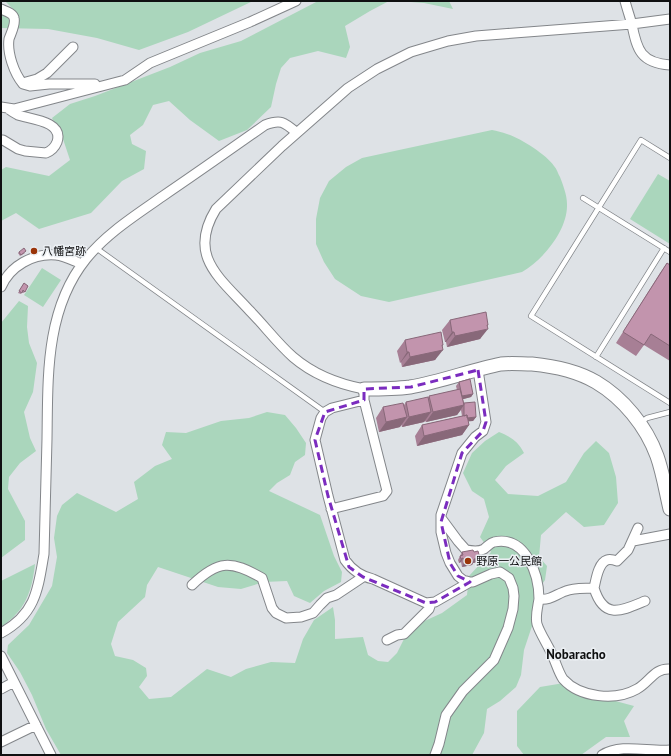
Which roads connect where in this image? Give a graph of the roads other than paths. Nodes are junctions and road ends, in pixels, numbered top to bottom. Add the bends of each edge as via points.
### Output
1 (296, 1) edge
2 (625, 1) edge
3 (1, 10) edge
4 (670, 19) edge
5 (632, 24) junction
6 (73, 47) dead end
7 (670, 65) edge
8 (23, 84) junction
9 (104, 85) junction
10 (4, 108) edge
11 (296, 133) junction
12 (1, 140) edge
13 (670, 158) edge
14 (583, 198) dead end
15 (598, 208) junction
16 (96, 248) junction
17 (664, 248) junction
18 (670, 252) edge
19 (82, 264) junction
20 (1, 287) edge
21 (596, 357) junction
22 (478, 370) junction
23 (364, 395) junction
24 (670, 403) edge
25 (325, 412) junction
26 (670, 412) edge
27 (639, 424) junction
28 (331, 509) junction
29 (670, 509) edge
30 (441, 518) junction
31 (638, 528) dead end
32 (670, 534) edge
33 (633, 541) junction
34 (363, 577) junction
35 (470, 582) junction
36 (192, 585) dead end
37 (594, 588) junction
38 (539, 599) junction
39 (645, 601) dead end
40 (431, 603) junction
41 (1, 633) edge
42 (387, 640) dead end
43 (1, 656) edge
44 (670, 669) edge
45 (14, 682) junction
46 (1, 689) edge
47 (36, 725) junction
48 (1, 742) edge
49 (670, 750) edge
50 (51, 755) edge
51 (435, 755) edge
52 (602, 755) edge

1 - 9 street via 150,63 125,80
2 - 5 street
3 - 8 street via 13,15 14,18 9,52
4 - 5 street
5 - 7 street via 638,49 644,56 651,61
5 - 11 street via 476,36 411,52 376,68 348,88
6 - 8 street via 47,73
8 - 9 street
9 - 10 street via 14,109
10 - 12 street via 17,115 42,121 54,128 57,140 54,147 46,153 18,149
11 - 16 street via 285,123 275,121 265,125 128,220
11 - 23 street via 216,209 208,221 206,231 204,242 207,257 212,270 224,284 293,357 328,379
13 - 15 lane via 641,140
14 - 15 lane
15 - 17 lane
15 - 21 lane via 531,316
16 - 19 street
16 - 25 lane
17 - 18 lane
17 - 21 lane
19 - 20 street via 57,255 36,257 18,266
19 - 41 street via 63,299 54,327 48,366 44,554 38,590 24,616
21 - 24 lane
22 - 23 street via 411,387
22 - 27 street via 502,364 522,364 546,365 571,372 595,382 618,398
22 - 30 street via 486,422 483,431 462,454
23 - 25 street
23 - 28 street via 387,490 383,496
25 - 28 street via 315,440
26 - 27 lane via 647,418
27 - 29 street via 657,456
28 - 34 street via 345,560 349,567
30 - 35 street via 441,532 450,563 458,576
30 - 38 street via 466,550 479,550 492,542 505,541 522,549 530,561
31 - 33 street
32 - 33 street
33 - 37 street via 617,561 604,562 599,569
34 - 36 street via 327,598 313,613 286,618 272,608 262,578 244,569 227,565 216,566
34 - 40 street
35 - 40 street
35 - 51 street via 500,572 509,578 513,588 513,609 494,660 463,691 446,715
37 - 38 street via 570,590 557,593 547,600
37 - 39 street via 604,607 614,611 630,608
38 - 44 street via 537,624 561,675 579,690 602,696 626,694 640,687 656,672
40 - 42 street via 429,609 404,634
43 - 45 street
45 - 46 street
45 - 47 street
47 - 48 street
47 - 50 street
49 - 52 street via 621,749

